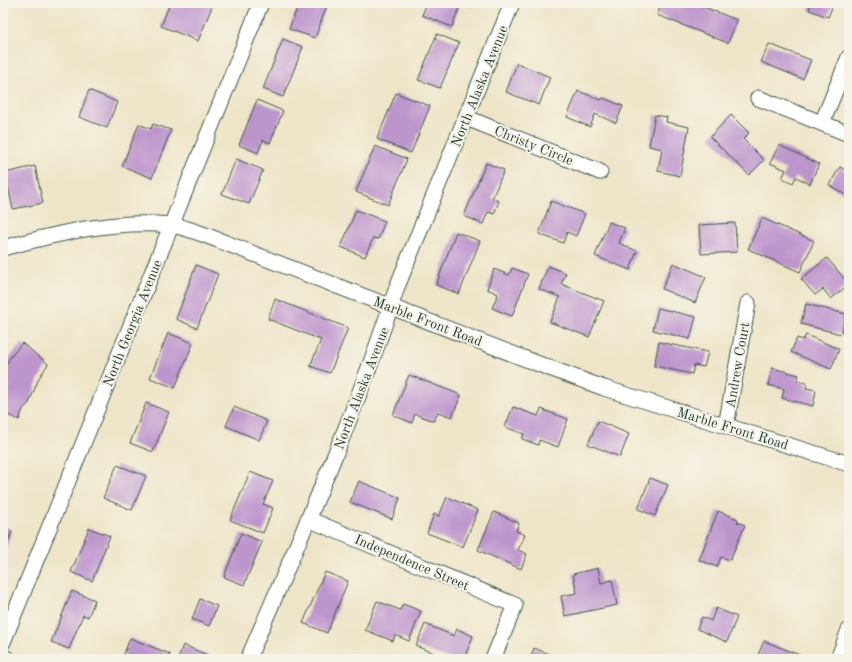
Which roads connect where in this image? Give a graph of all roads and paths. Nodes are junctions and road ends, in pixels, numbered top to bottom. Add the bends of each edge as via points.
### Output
1 (260, 3) edge
2 (512, 3) edge
3 (849, 57) edge
4 (758, 98) dead end
5 (467, 118) junction
6 (822, 123) junction
7 (849, 134) edge
8 (600, 172) dead end
9 (171, 225) junction
10 (3, 248) edge
11 (748, 303) dead end
12 (391, 307) junction
13 (726, 426) junction
14 (849, 464) edge
15 (308, 519) junction
16 (849, 630) edge
17 (3, 642) edge
18 (3, 657) edge
19 (8, 659) edge
20 (248, 659) edge
21 (493, 659) edge
22 (838, 659) edge

1 - 9 street, North Georgia Avenue
2 - 5 street, North Alaska Avenue
3 - 6 street
4 - 6 street
5 - 8 street, Christy Circle
5 - 12 street, North Alaska Avenue
6 - 7 street
9 - 10 street, Marble Front Road via 110,225
9 - 12 street, Marble Front Road via 205,235
9 - 17 street, North Georgia Avenue
11 - 13 street, Andrew Court
12 - 13 street, Marble Front Road via 604,388
12 - 15 street, North Alaska Avenue
13 - 14 street, Marble Front Road
15 - 20 street, North Alaska Avenue
15 - 21 street, Independence Street via 515,605
16 - 22 street
18 - 19 street

